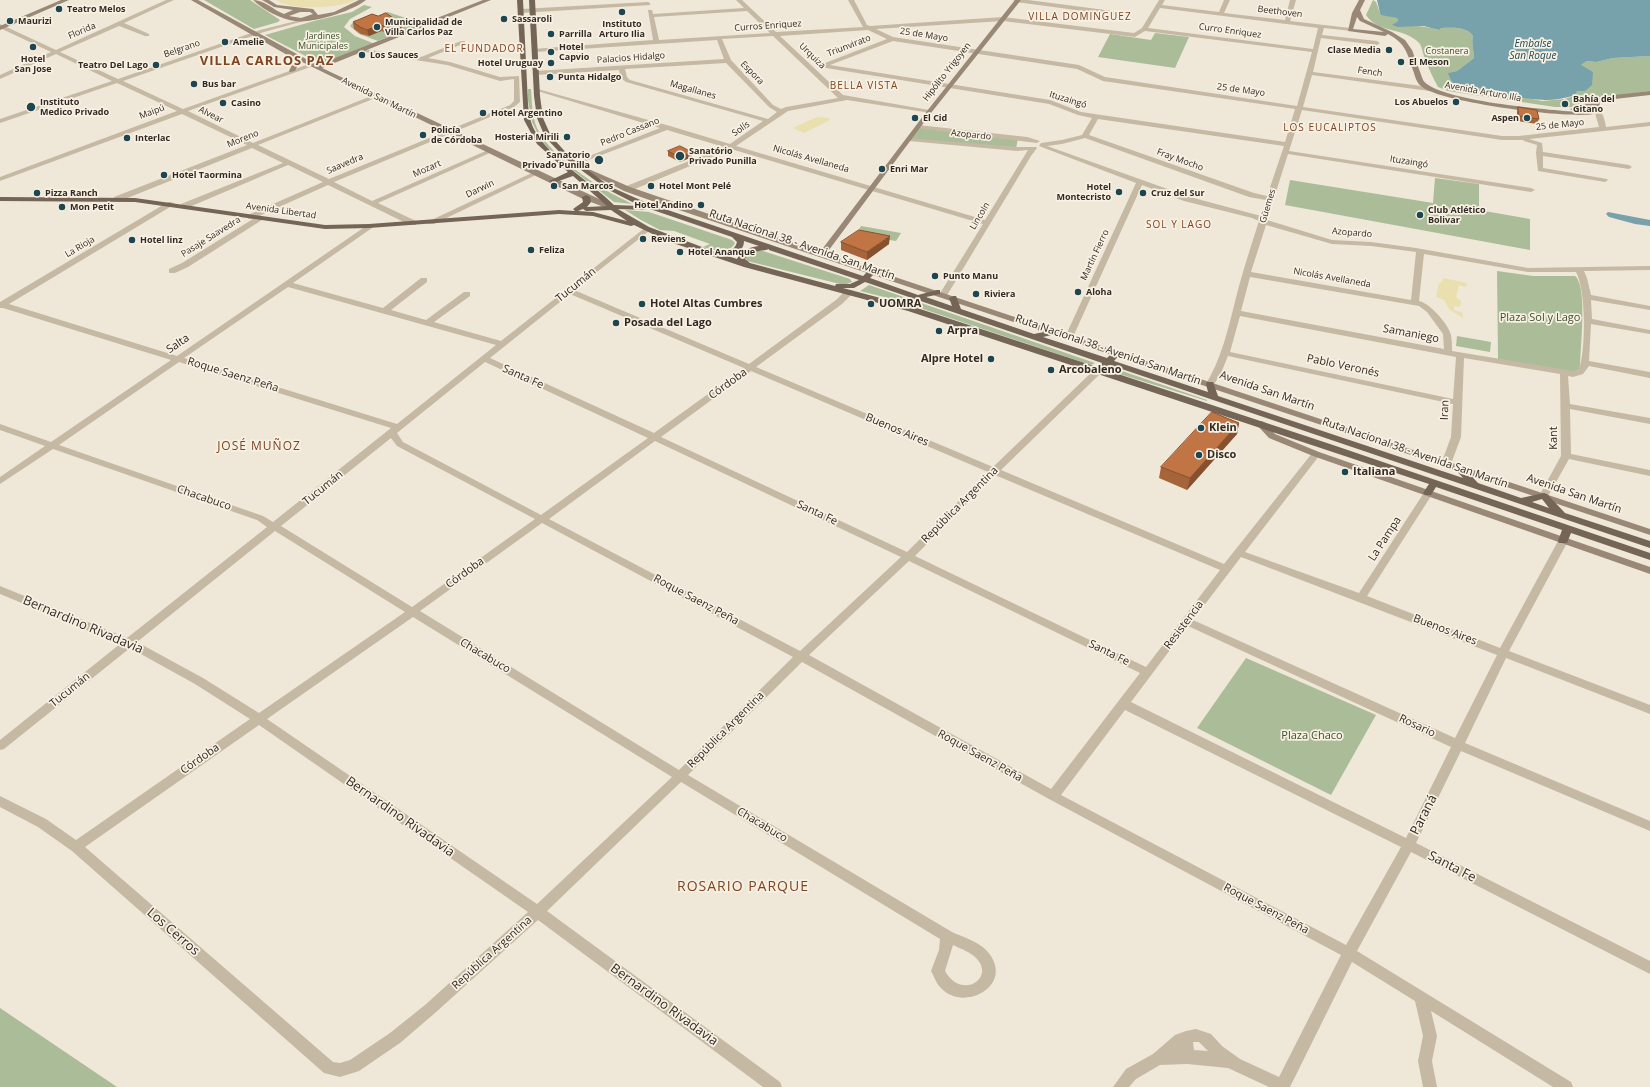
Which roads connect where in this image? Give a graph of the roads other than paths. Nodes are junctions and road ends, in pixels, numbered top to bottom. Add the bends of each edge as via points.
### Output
1 (66, 0) edge
2 (171, 0) edge
3 (194, 0) edge
4 (256, 0) edge
5 (265, 0) edge
6 (488, 0) edge
7 (520, 0) edge
8 (532, 0) edge
9 (739, 0) edge
10 (851, 0) edge
11 (1017, 0) edge
12 (1153, 0) edge
13 (1227, 0) edge
14 (1293, 0) edge
15 (1362, 0) edge
16 (359, 2) edge
17 (647, 2) edge
18 (1161, 2) edge
19 (304, 9) junction
20 (748, 9) junction
21 (311, 10) junction
22 (533, 10) junction
23 (1357, 10) junction
24 (521, 11) junction
25 (1113, 12) dead end
26 (1221, 14) junction
27 (651, 16) junction
28 (286, 17) junction
29 (310, 18) junction
30 (1003, 19) junction
31 (302, 20) junction
32 (1287, 22) junction
33 (120, 24) junction
34 (1373, 25) junction
35 (1, 27) edge
36 (1321, 27) junction
37 (868, 28) junction
38 (1351, 28) junction
39 (1144, 29) junction
40 (521, 30) junction
41 (254, 34) junction
42 (776, 34) junction
43 (147, 35) dead end
44 (1393, 35) junction
45 (1319, 36) junction
46 (719, 38) junction
47 (892, 39) junction
48 (462, 42) dead end
49 (656, 42) junction
50 (1377, 43) dead end
51 (365, 50) junction
52 (535, 50) junction
53 (1314, 51) junction
54 (54, 52) junction
55 (976, 52) junction
56 (291, 53) junction
57 (423, 58) junction
58 (728, 61) junction
59 (522, 62) junction
60 (311, 64) junction
61 (822, 66) junction
62 (621, 67) junction
63 (318, 68) junction
64 (812, 68) junction
65 (292, 71) junction
66 (536, 73) junction
67 (1309, 73) junction
68 (0, 77) edge
69 (517, 77) junction
70 (116, 81) junction
71 (949, 87) junction
72 (1429, 88) junction
73 (536, 89) junction
74 (1650, 94) edge
75 (376, 96) junction
76 (844, 99) junction
77 (1298, 107) junction
78 (1592, 107) junction
79 (182, 111) junction
80 (781, 112) junction
81 (929, 112) junction
82 (1096, 116) junction
83 (0, 121) edge
84 (769, 121) junction
85 (1650, 124) edge
86 (668, 127) junction
87 (918, 127) junction
88 (1603, 129) junction
89 (448, 131) junction
90 (1085, 136) junction
91 (1519, 138) junction
92 (910, 139) junction
93 (251, 145) junction
94 (732, 146) junction
95 (1037, 146) junction
96 (1286, 148) junction
97 (490, 151) junction
98 (1539, 153) junction
99 (288, 163) junction
100 (576, 163) junction
101 (1629, 167) dead end
102 (582, 168) junction
103 (536, 173) junction
104 (572, 173) junction
105 (0, 179) edge
106 (1605, 180) dead end
107 (553, 181) junction
108 (1140, 181) junction
109 (328, 182) junction
110 (873, 188) junction
111 (627, 189) junction
112 (1531, 190) dead end
113 (586, 197) junction
114 (0, 199) edge
115 (117, 199) junction
116 (1270, 199) junction
117 (372, 203) junction
118 (171, 204) junction
119 (184, 206) junction
120 (612, 207) junction
121 (572, 210) junction
122 (559, 212) junction
123 (673, 214) junction
124 (702, 215) junction
125 (251, 217) junction
126 (259, 218) junction
127 (693, 221) junction
128 (431, 222) junction
129 (988, 222) junction
130 (413, 223) junction
131 (1262, 223) junction
132 (369, 226) junction
133 (646, 229) junction
134 (734, 235) junction
135 (765, 236) junction
136 (756, 243) junction
137 (772, 248) junction
138 (1420, 253) junction
139 (712, 254) junction
140 (822, 254) junction
141 (747, 265) junction
142 (1650, 268) edge
143 (172, 271) dead end
144 (873, 271) junction
145 (1581, 272) junction
146 (1650, 272) edge
147 (1247, 274) junction
148 (782, 275) junction
149 (424, 280) dead end
150 (862, 281) junction
151 (287, 284) junction
152 (569, 291) junction
153 (849, 292) junction
154 (467, 294) dead end
155 (940, 294) junction
156 (917, 297) junction
157 (1587, 297) junction
158 (953, 298) junction
159 (1415, 302) junction
160 (1, 305) edge
161 (1650, 308) edge
162 (385, 311) junction
163 (958, 311) junction
164 (1237, 313) junction
165 (1587, 321) junction
166 (429, 322) junction
167 (1053, 332) junction
168 (1650, 332) edge
169 (1032, 337) junction
170 (1068, 337) junction
171 (503, 344) junction
172 (1448, 352) junction
173 (1117, 353) junction
174 (1225, 353) junction
175 (1460, 355) junction
176 (178, 358) junction
177 (485, 359) junction
178 (1107, 363) junction
179 (1585, 363) junction
180 (750, 368) junction
181 (1098, 371) junction
182 (1564, 373) junction
183 (1650, 375) edge
184 (1210, 384) junction
185 (1214, 398) junction
186 (1456, 402) junction
187 (1566, 406) junction
188 (1207, 407) junction
189 (1650, 421) edge
190 (1261, 424) junction
191 (0, 427) edge
192 (394, 429) junction
193 (655, 436) junction
194 (53, 444) junction
195 (1316, 454) junction
196 (1566, 456) junction
197 (1446, 464) junction
198 (1459, 468) junction
199 (993, 472) junction
200 (1650, 473) edge
201 (0, 480) edge
202 (1434, 483) junction
203 (1476, 486) junction
204 (1428, 493) junction
205 (1544, 496) junction
206 (1520, 501) junction
207 (1562, 516) junction
208 (541, 519) junction
209 (276, 527) junction
210 (1568, 529) junction
211 (1650, 532) edge
212 (1563, 541) junction
213 (1650, 545) edge
214 (1239, 553) junction
215 (909, 556) junction
216 (1650, 557) edge
217 (1226, 569) junction
218 (1650, 571) edge
219 (0, 590) edge
220 (1361, 598) junction
221 (412, 612) junction
222 (1187, 621) junction
223 (129, 642) junction
224 (1503, 653) junction
225 (801, 656) junction
226 (1147, 672) junction
227 (1124, 704) junction
228 (1650, 710) edge
229 (258, 718) junction
230 (1459, 745) junction
231 (0, 746) edge
232 (680, 776) junction
233 (1053, 796) junction
234 (0, 801) edge
235 (1650, 826) edge
236 (1410, 845) junction
237 (76, 846) junction
238 (538, 912) junction
239 (947, 936) dead end
240 (1349, 953) junction
241 (1650, 968) edge
242 (1421, 997) junction
243 (1186, 1037) junction
244 (1189, 1057) junction
245 (1158, 1059) junction
246 (1234, 1062) junction
247 (340, 1070) joint
248 (774, 1087) edge
249 (1120, 1087) edge
250 (1282, 1087) edge
251 (1430, 1087) edge
252 (1566, 1087) edge

1 - 35 main road
2 - 33 street, Florida
3 - 41 main road, Avenida San Martín
4 - 28 main road
5 - 19 main road via 276,6
6 - 51 main road
7 - 24 main road, Ruta Nacional 38 - Avenida San Martín
8 - 22 main road
9 - 20 street, Urquiza
10 - 37 street
11 - 25 street
11 - 30 main road, Hipólito Yrigoyen
12 - 18 street, Beethoven
13 - 26 street
14 - 32 street
15 - 23 main road
16 - 21 main road via 334,9
16 - 29 main road via 336,13
17 - 22 street
17 - 27 street
18 - 26 street, Beethoven
18 - 39 street
19 - 21 main road
19 - 28 main road via 290,12
20 - 27 street
20 - 42 street, Urquiza
21 - 29 main road via 316,14
22 - 24 street
22 - 52 main road
23 - 34 main road, Avenida Arturo Ilía via 1360,18
23 - 38 main road
24 - 40 main road, Ruta Nacional 38 - Avenida San Martín
26 - 32 street, Beethoven
27 - 49 street
28 - 31 main road
29 - 31 main road
30 - 37 street, Curros Enriquez
30 - 39 street via 1135,35
30 - 55 main road, Hipólito Yrigoyen
31 - 41 street, Belgrano
32 - 36 street, Beethoven
33 - 43 street
33 - 54 street, Florida
34 - 38 main road
34 - 44 main road, Avenida Arturo Ilía
35 - 54 street, Alvear
36 - 38 street, Beethoven
36 - 45 street, Güemes
37 - 42 street, Curros Enriquez
37 - 47 street, 25 de Mayo
38 - 44 main road
39 - 53 street, Curro Enriquez
40 - 52 main road via 527,36 527,49
40 - 59 main road, Ruta Nacional 38 - Avenida San Martín
41 - 56 main road, Avenida San Martín
41 - 70 street, Belgrano
42 - 46 street, Curros Enriquez
42 - 64 street, Urquiza
44 - 72 main road, Avenida Arturo Ilía via 1405,42 1422,84
45 - 50 street
45 - 53 street, Güemes
46 - 49 street, Curros Enriquez
46 - 58 street, Espora
47 - 55 street, 25 de Mayo
47 - 61 street, Triunvirato
48 - 57 street
49 - 52 street, Curros Enriquez
51 - 57 street
51 - 63 main road
52 - 66 main road
53 - 67 street, Güemes
54 - 68 street, Florida
54 - 70 street, Alvear
55 - 71 main road, Hipólito Yrigoyen
55 - 77 street, 25 de Mayo via 1079,67 1103,79
56 - 60 main road, Avenida San Martín
56 - 65 main road via 296,63
57 - 69 street via 454,64 500,79
58 - 62 street, Palacios Hidalgo
58 - 80 street, Espora via 771,106
59 - 69 main road via 519,61
59 - 73 main road via 529,72 530,84
59 - 104 main road, Ruta Nacional 38 - Avenida San Martín via 527,120 531,130 542,147
60 - 63 main road, Avenida San Martín
60 - 65 street, Maipú
61 - 64 street, Triunvirato
61 - 71 street, Ituzaingó
62 - 66 street, Palacios Hidalgo
62 - 84 street, Magallanes via 624,78 628,81
63 - 75 main road, Avenida San Martín
64 - 76 street, Urquiza via 838,96
65 - 79 street, Maipú
66 - 73 main road
67 - 72 street, Fench
67 - 77 street, Güemes
69 - 89 street, Saavedra via 518,97 515,104
70 - 79 street, Alvear
70 - 83 street, Belgrano
71 - 81 main road, Hipólito Yrigoyen
71 - 82 street, Ituzaingó via 1050,102 1070,111
72 - 78 main road, Avenida Arturo Ilía via 1448,95 1542,111 1586,114 1594,112
73 - 86 street, Nicolás Avellaneda
73 - 100 main road, Ruta Nacional 38 - Avenida San Martín via 543,127 555,145
74 - 78 main road via 1605,98 1597,101
75 - 89 main road, Avenida San Martín
75 - 93 street, Moreno
76 - 80 street, Solís
76 - 81 street
77 - 91 street, 25 de Mayo via 1502,138
77 - 96 street, Güemes
78 - 88 street via 1601,115
79 - 93 street, Alvear
79 - 105 street, Maipú
80 - 84 street, Solís
81 - 87 main road, Hipólito Yrigoyen
82 - 90 street
82 - 96 street, Ituzaingó
84 - 94 street, Solís
85 - 88 street, 25 de Mayo
86 - 94 street, Nicolás Avellaneda
86 - 100 street, Pedro Cassano
87 - 92 main road, Hipólito Yrigoyen
87 - 95 street, Azopardo via 1027,139
88 - 91 street, 25 de Mayo
89 - 97 main road, Avenida San Martín
89 - 109 street, Saavedra
90 - 95 street
90 - 116 street, Fray Mocho
91 - 98 street via 1540,144
92 - 95 street, Azopardo via 1017,149
92 - 110 main road, Hipólito Yrigoyen
93 - 99 street, Alvear
93 - 115 street, Moreno
94 - 110 street, Nicolás Avellaneda
94 - 111 street, Solís
95 - 108 street, Azopardo
95 - 129 street, Lincoln via 1028,156
96 - 112 street, Ituzaingó
96 - 116 street, Güemes
97 - 103 main road, Avenida San Martín
97 - 117 street, Mozart
98 - 101 street
98 - 106 street via 1540,170
99 - 109 street, Alvear
99 - 119 street
100 - 102 main road, Ruta Nacional 38 - Avenida San Martín
102 - 111 main road, Avenida San Martín
102 - 123 main road, Ruta Nacional 38 - Avenida San Martín via 616,192
103 - 107 main road, Avenida San Martín
103 - 128 street, Darwin
104 - 107 main road
104 - 120 main road, Ruta Nacional 38 - Avenida San Martín
107 - 113 main road, Avenida San Martín
108 - 131 street, Azopardo via 1187,199 1255,216
108 - 170 street, Martín Fierro
109 - 117 street, Alvear
109 - 125 street, Saavedra
110 - 129 street, Nicolás Avellaneda
110 - 140 main road, Hipólito Yrigoyen
111 - 124 main road, Avenida San Martín
113 - 120 main road, Avenida San Martín
113 - 121 main road via 587,202 584,206
114 - 115 main road, Avenida Libertad
115 - 118 main road, Avenida Libertad
116 - 131 street, Güemes
117 - 130 street, Alvear
118 - 119 main road, Avenida Libertad
118 - 160 street, La Rioja
119 - 125 main road, Avenida Libertad
120 - 121 main road, Avenida Libertad
120 - 123 main road, Avenida Libertad via 645,208
120 - 133 main road, Ruta Nacional 38 - Avenida San Martín
121 - 122 main road, Avenida Libertad
122 - 128 main road, Avenida Libertad
122 - 133 main road, Avenida Libertad via 593,214
123 - 127 main road, Ruta Nacional 38 - Avenida San Martín
124 - 127 main road
124 - 135 main road, Avenida San Martín
125 - 126 main road, Avenida Libertad
126 - 132 main road, Avenida Libertad via 318,227
126 - 143 street, Pasaje Saavedra
127 - 134 main road, Ruta Nacional 38 - Avenida San Martín
128 - 130 main road, Avenida Libertad
129 - 155 street, Lincoln
130 - 132 main road, Avenida Libertad
131 - 138 street, Azopardo via 1332,242 1371,244
131 - 147 street, Güemes
132 - 151 street, Salta
133 - 139 main road, Ruta Nacional 38 - Avenida San Martín
133 - 152 street, Tucumán
134 - 136 main road, Ruta Nacional 38 - Avenida San Martín
134 - 139 main road via 741,242 738,250 726,254
135 - 136 main road
135 - 140 main road, Avenida San Martín
136 - 137 main road, Ruta Nacional 38 - Avenida San Martín
137 - 141 main road via 746,252 741,260
137 - 150 main road, Ruta Nacional 38 - Avenida San Martín
138 - 145 street, Azopardo via 1523,273
138 - 159 street
139 - 141 main road, Ruta Nacional 38 - Avenida San Martín
140 - 144 main road, Avenida San Martín
141 - 148 main road, Ruta Nacional 38 - Avenida San Martín
142 - 145 street, Azopardo
144 - 150 main road
144 - 155 main road, Avenida San Martín
145 - 146 street, Azopardo
145 - 157 street
147 - 159 street, Nicolás Avellaneda
147 - 164 street, Güemes
148 - 150 main road via 805,277 844,287
148 - 153 main road, Ruta Nacional 38 - Avenida San Martín
149 - 162 street
150 - 153 main road
150 - 156 main road, Ruta Nacional 38 - Avenida San Martín
151 - 162 street
151 - 176 street, Salta
152 - 171 street, Tucumán
152 - 180 street, Buenos Aires
153 - 180 street, Córdoba
153 - 181 main road, Ruta Nacional 38 - Avenida San Martín via 911,309
154 - 166 street
155 - 156 main road
155 - 158 main road, Avenida San Martín
156 - 163 main road, Ruta Nacional 38 - Avenida San Martín
157 - 161 street
157 - 165 street
158 - 163 main road
158 - 167 main road, Avenida San Martín
159 - 172 street via 1430,310 1447,334
160 - 176 street, Roque Saenz Peña
162 - 166 street
163 - 169 main road, Ruta Nacional 38 - Avenida San Martín
164 - 172 street, Samaniego
164 - 174 street, Güemes
165 - 168 street
165 - 179 street
166 - 171 street
167 - 169 main road
167 - 170 main road, Avenida San Martín
169 - 178 main road, Ruta Nacional 38 - Avenida San Martín
170 - 173 main road, Avenida San Martín
171 - 177 street, Tucumán
172 - 175 street, Samaniego
173 - 178 main road
173 - 184 main road, Avenida San Martín
174 - 184 street, Güemes
174 - 186 street, Pablo Veronés
175 - 182 street, Samaniego
175 - 186 street, Iran
176 - 192 street, Roque Saenz Peña
176 - 194 street, Salta
177 - 192 street, Tucumán
177 - 193 street, Santa Fe
178 - 181 main road
178 - 185 main road, Ruta Nacional 38 - Avenida San Martín
179 - 182 street, Samaniego via 1582,372
179 - 183 street
180 - 193 street, Córdoba
180 - 199 street, Buenos Aires
181 - 188 main road, Ruta Nacional 38 - Avenida San Martín
181 - 199 street, República Argentina
182 - 187 street, Kant
184 - 185 main road
184 - 197 main road, Avenida San Martín
185 - 188 main road
185 - 203 main road, Ruta Nacional 38 - Avenida San Martín
186 - 197 street, Iran via 1456,438
187 - 189 street
187 - 196 street, Kant
188 - 190 main road, Ruta Nacional 38 - Avenida San Martín
190 - 195 main road via 1272,436
190 - 202 main road, Ruta Nacional 38 - Avenida San Martín
191 - 194 street, Chacabuco
192 - 208 street, Roque Saenz Peña via 400,444
192 - 209 street, Tucumán
193 - 208 street, Córdoba
193 - 215 street, Santa Fe
194 - 201 street, Salta
194 - 209 street, Chacabuco via 260,518
195 - 204 main road
195 - 214 street, Resistencia
196 - 200 street
196 - 205 street, Kant
197 - 198 main road, Avenida San Martín
198 - 203 main road
198 - 205 main road, Avenida San Martín
199 - 215 street, República Argentina
199 - 217 street, Buenos Aires
202 - 204 main road
202 - 210 main road, Ruta Nacional 38 - Avenida San Martín
203 - 206 main road, Ruta Nacional 38 - Avenida San Martín
204 - 212 main road
204 - 220 street, La Pampa
205 - 206 main road
205 - 207 main road
205 - 211 main road, Avenida San Martín
206 - 207 main road, Ruta Nacional 38 - Avenida San Martín
207 - 213 main road, Ruta Nacional 38 - Avenida San Martín
208 - 221 street, Córdoba
208 - 225 street, Roque Saenz Peña
209 - 221 street, Chacabuco
209 - 223 street, Tucumán
210 - 212 main road
210 - 216 main road, Ruta Nacional 38 - Avenida San Martín
212 - 218 main road
212 - 224 street, Paraná
214 - 217 street, Resistencia
214 - 220 street, Buenos Aires
215 - 225 street, República Argentina
215 - 226 street, Santa Fe
217 - 222 street, Resistencia
219 - 223 street, Bernardino Rivadavia
220 - 224 street, Buenos Aires
221 - 229 street, Córdoba
221 - 232 street, Chacabuco
222 - 226 street, Resistencia
222 - 230 street, Rosario
223 - 229 street, Bernardino Rivadavia
223 - 231 street, Tucumán
224 - 228 street, Buenos Aires
224 - 230 street, Paraná
225 - 232 street, República Argentina
225 - 233 street, Roque Saenz Peña
226 - 227 street, Resistencia
227 - 233 street, Resistencia
227 - 236 street, Santa Fe
229 - 237 street, Córdoba
229 - 238 street, Bernardino Rivadavia
230 - 235 street, Rosario
230 - 236 street, Paraná
232 - 238 street, República Argentina
232 - 239 street, Chacabuco
233 - 240 street, Roque Saenz Peña
234 - 237 street, Los Cerros via 42,823
236 - 240 street, Paraná
236 - 241 street, Santa Fe
237 - 247 street, Los Cerros via 329,1068
238 - 247 street, República Argentina via 395,1038 354,1066
238 - 248 street, Bernardino Rivadavia
240 - 242 street, Roque Saenz Peña
240 - 250 street, Paraná
242 - 251 street via 1430,1036 1425,1061
242 - 252 street, Roque Saenz Peña
243 - 244 street
243 - 245 street
243 - 246 street via 1205,1037 1217,1051
244 - 245 street
244 - 246 street
245 - 249 street via 1131,1074
246 - 250 street

